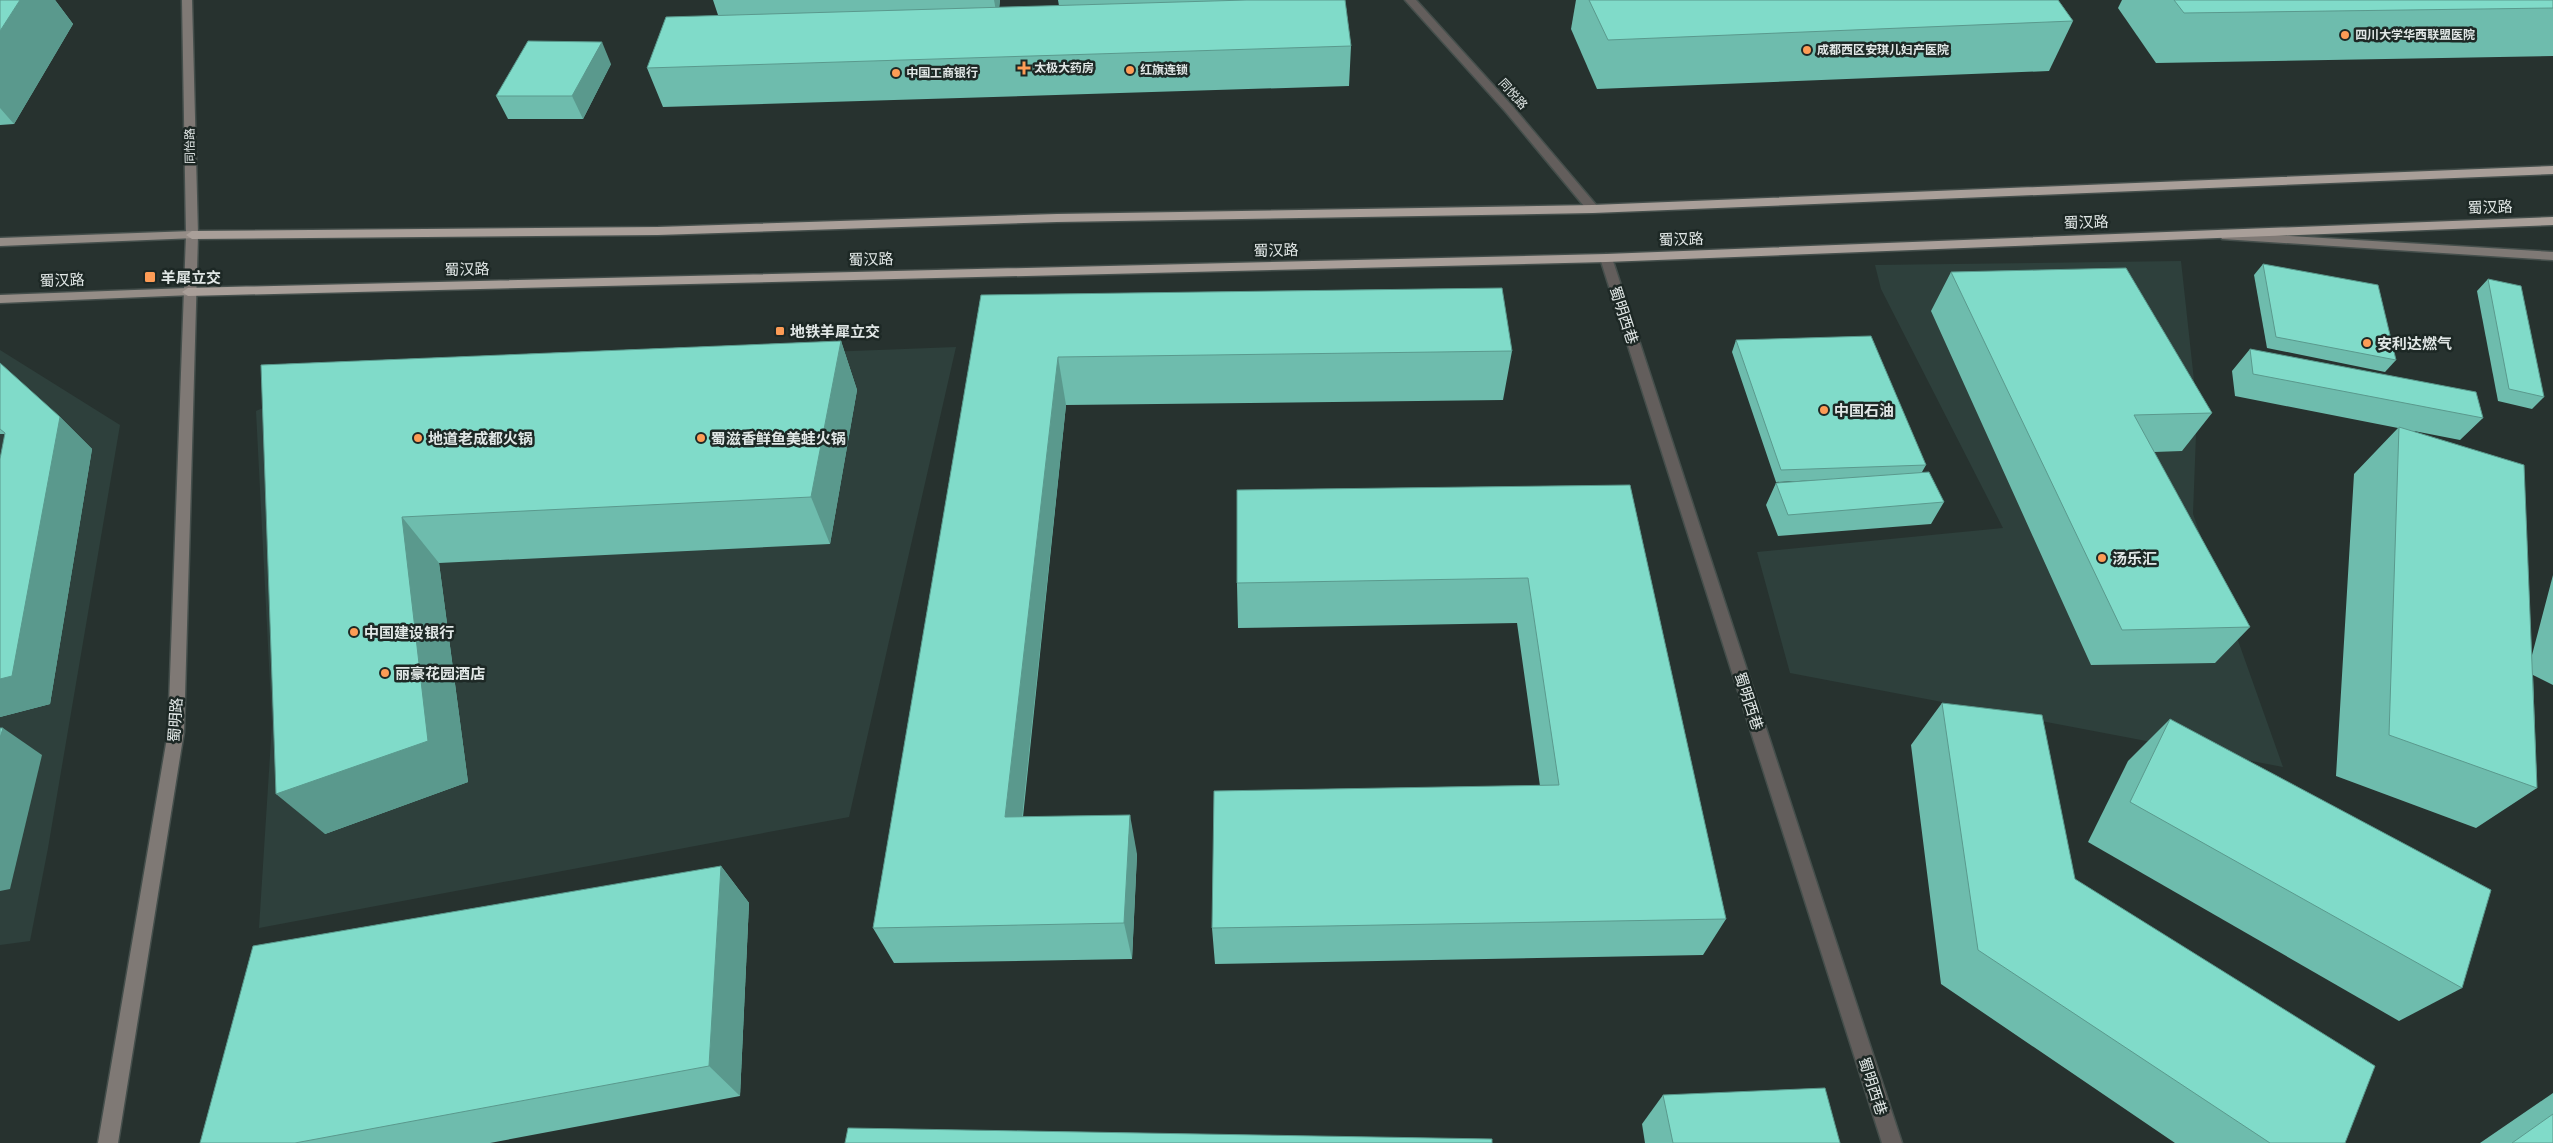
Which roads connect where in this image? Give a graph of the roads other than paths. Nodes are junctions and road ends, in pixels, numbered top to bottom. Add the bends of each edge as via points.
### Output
1 (187, 0) edge
2 (1410, 0) edge
3 (2553, 170) edge
4 (1593, 208) junction
5 (2553, 221) edge
6 (2197, 234) junction
7 (192, 235) junction
8 (0, 242) edge
9 (2553, 256) edge
10 (1606, 258) junction
11 (188, 292) junction
12 (0, 298) edge
13 (108, 1143) edge
14 (1892, 1143) edge

1 - 7 street, 同怡路
2 - 4 street, 同悦路
3 - 4 highway
4 - 7 highway via 1056,218 658,231
5 - 6 highway, 蜀汉路
6 - 9 street
6 - 10 highway, 蜀汉路
7 - 8 main road
7 - 11 street, 同怡路
10 - 11 highway, 蜀汉路
10 - 14 street, 蜀明西巷
11 - 12 main road, 蜀汉路
11 - 13 street, 蜀明路 via 176,732

